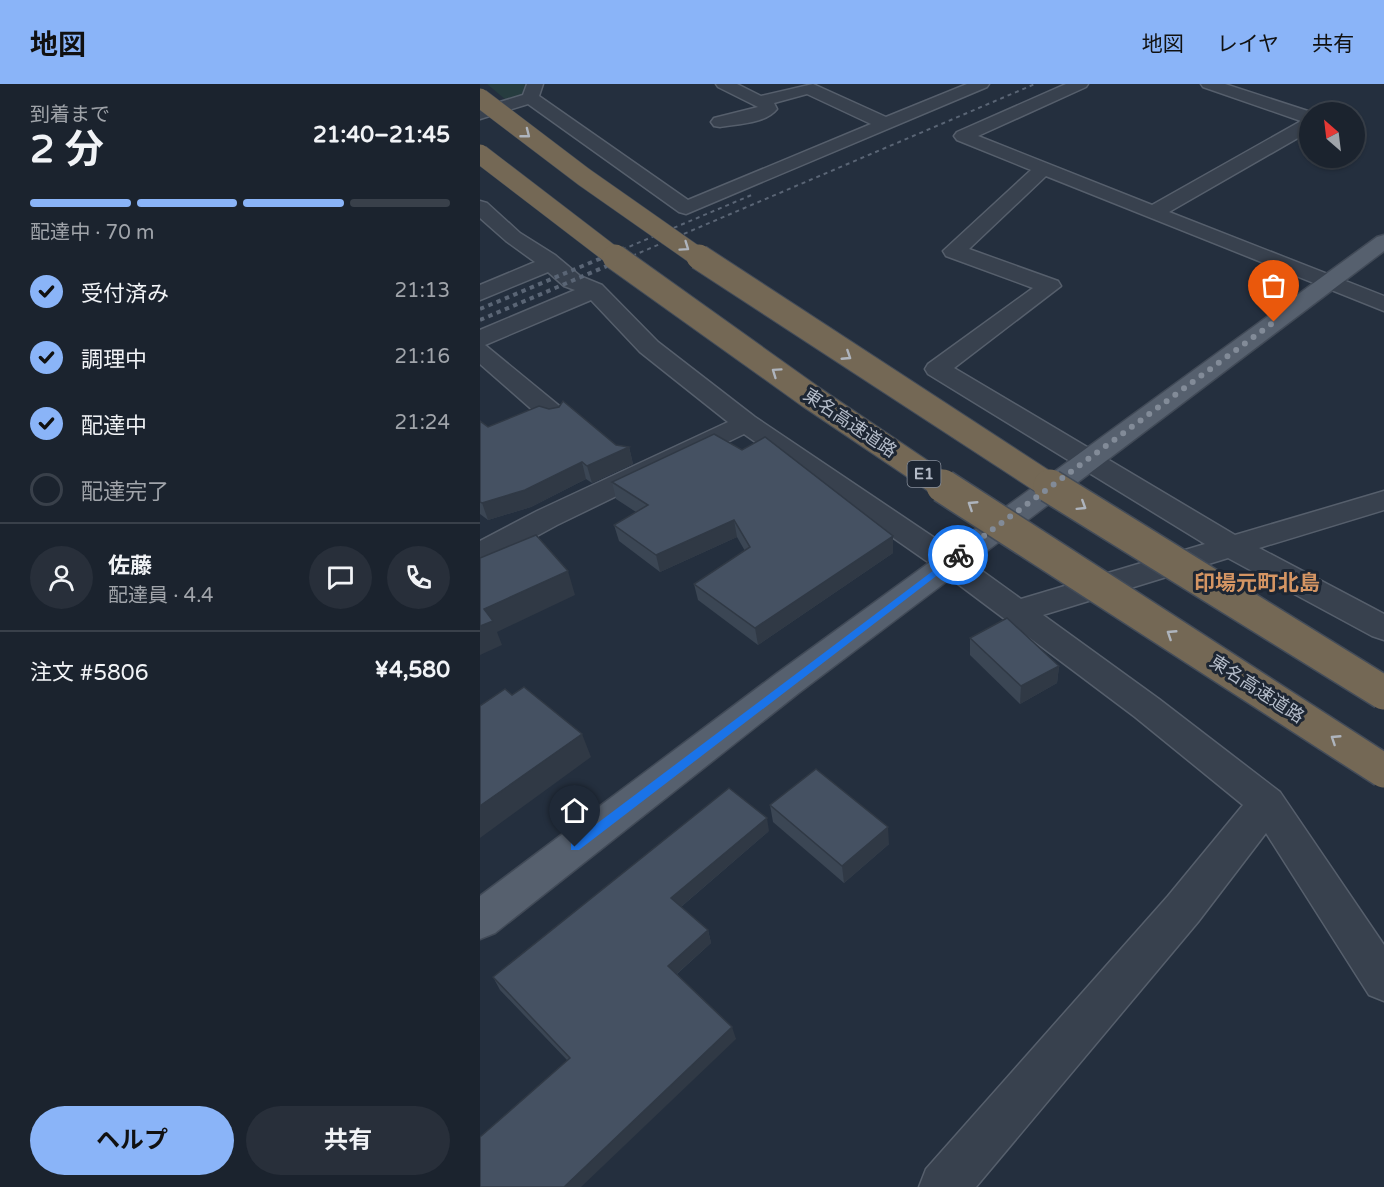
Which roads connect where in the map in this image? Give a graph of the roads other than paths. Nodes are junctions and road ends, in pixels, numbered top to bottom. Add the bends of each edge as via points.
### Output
1 (724, 84) edge
2 (981, 84) edge
3 (1080, 84) edge
4 (1209, 84) edge
5 (533, 91) edge
6 (480, 98) edge
7 (761, 101) junction
8 (480, 114) edge
9 (1299, 114) edge
10 (720, 122) dead end
11 (886, 124) junction
12 (1299, 129) edge
13 (480, 154) edge
14 (1044, 168) junction
15 (480, 207) edge
16 (1153, 213) junction
17 (513, 237) junction
18 (480, 239) edge
19 (1384, 241) edge
20 (551, 263) junction
21 (1331, 281) junction
22 (594, 290) junction
23 (480, 293) edge
24 (1384, 304) edge
25 (480, 339) edge
26 (480, 351) edge
27 (554, 415) edge
28 (746, 423) junction
29 (1087, 461) junction
30 (1384, 500) edge
31 (1232, 548) junction
32 (480, 554) edge
33 (949, 562) junction
34 (1016, 612) junction
35 (1384, 628) edge
36 (1384, 693) edge
37 (1384, 771) edge
38 (1267, 803) junction
39 (480, 920) edge
40 (1384, 981) edge
41 (944, 1187) edge

1 - 7 street
2 - 11 street
3 - 14 street via 963,135
4 - 9 street
5 - 8 street
5 - 11 street via 686,208
6 -> 36 highway, bridge via 772,307 1221,595
7 - 10 street via 768,109
7 - 11 street via 809,88
12 - 16 street
37 -> 13 highway, 東名高速道路 / E1, bridge via 850,425 671,298
14 - 16 street
14 - 29 street via 954,251 1050,286 937,369
15 - 17 street
16 - 21 street
17 - 18 street
17 - 20 street
19 - 21 main road
20 - 22 street via 572,281
20 - 23 street
21 - 24 street
21 - 29 main road
22 - 25 street
22 - 28 street via 650,347
26 - 27 street
28 - 32 street
28 - 33 street
29 - 31 street
29 - 33 main road
30 - 31 street
31 - 34 street
31 - 35 street
33 - 34 street
33 - 39 main road
34 - 38 street
38 - 40 street
38 - 41 street via 1183,909

